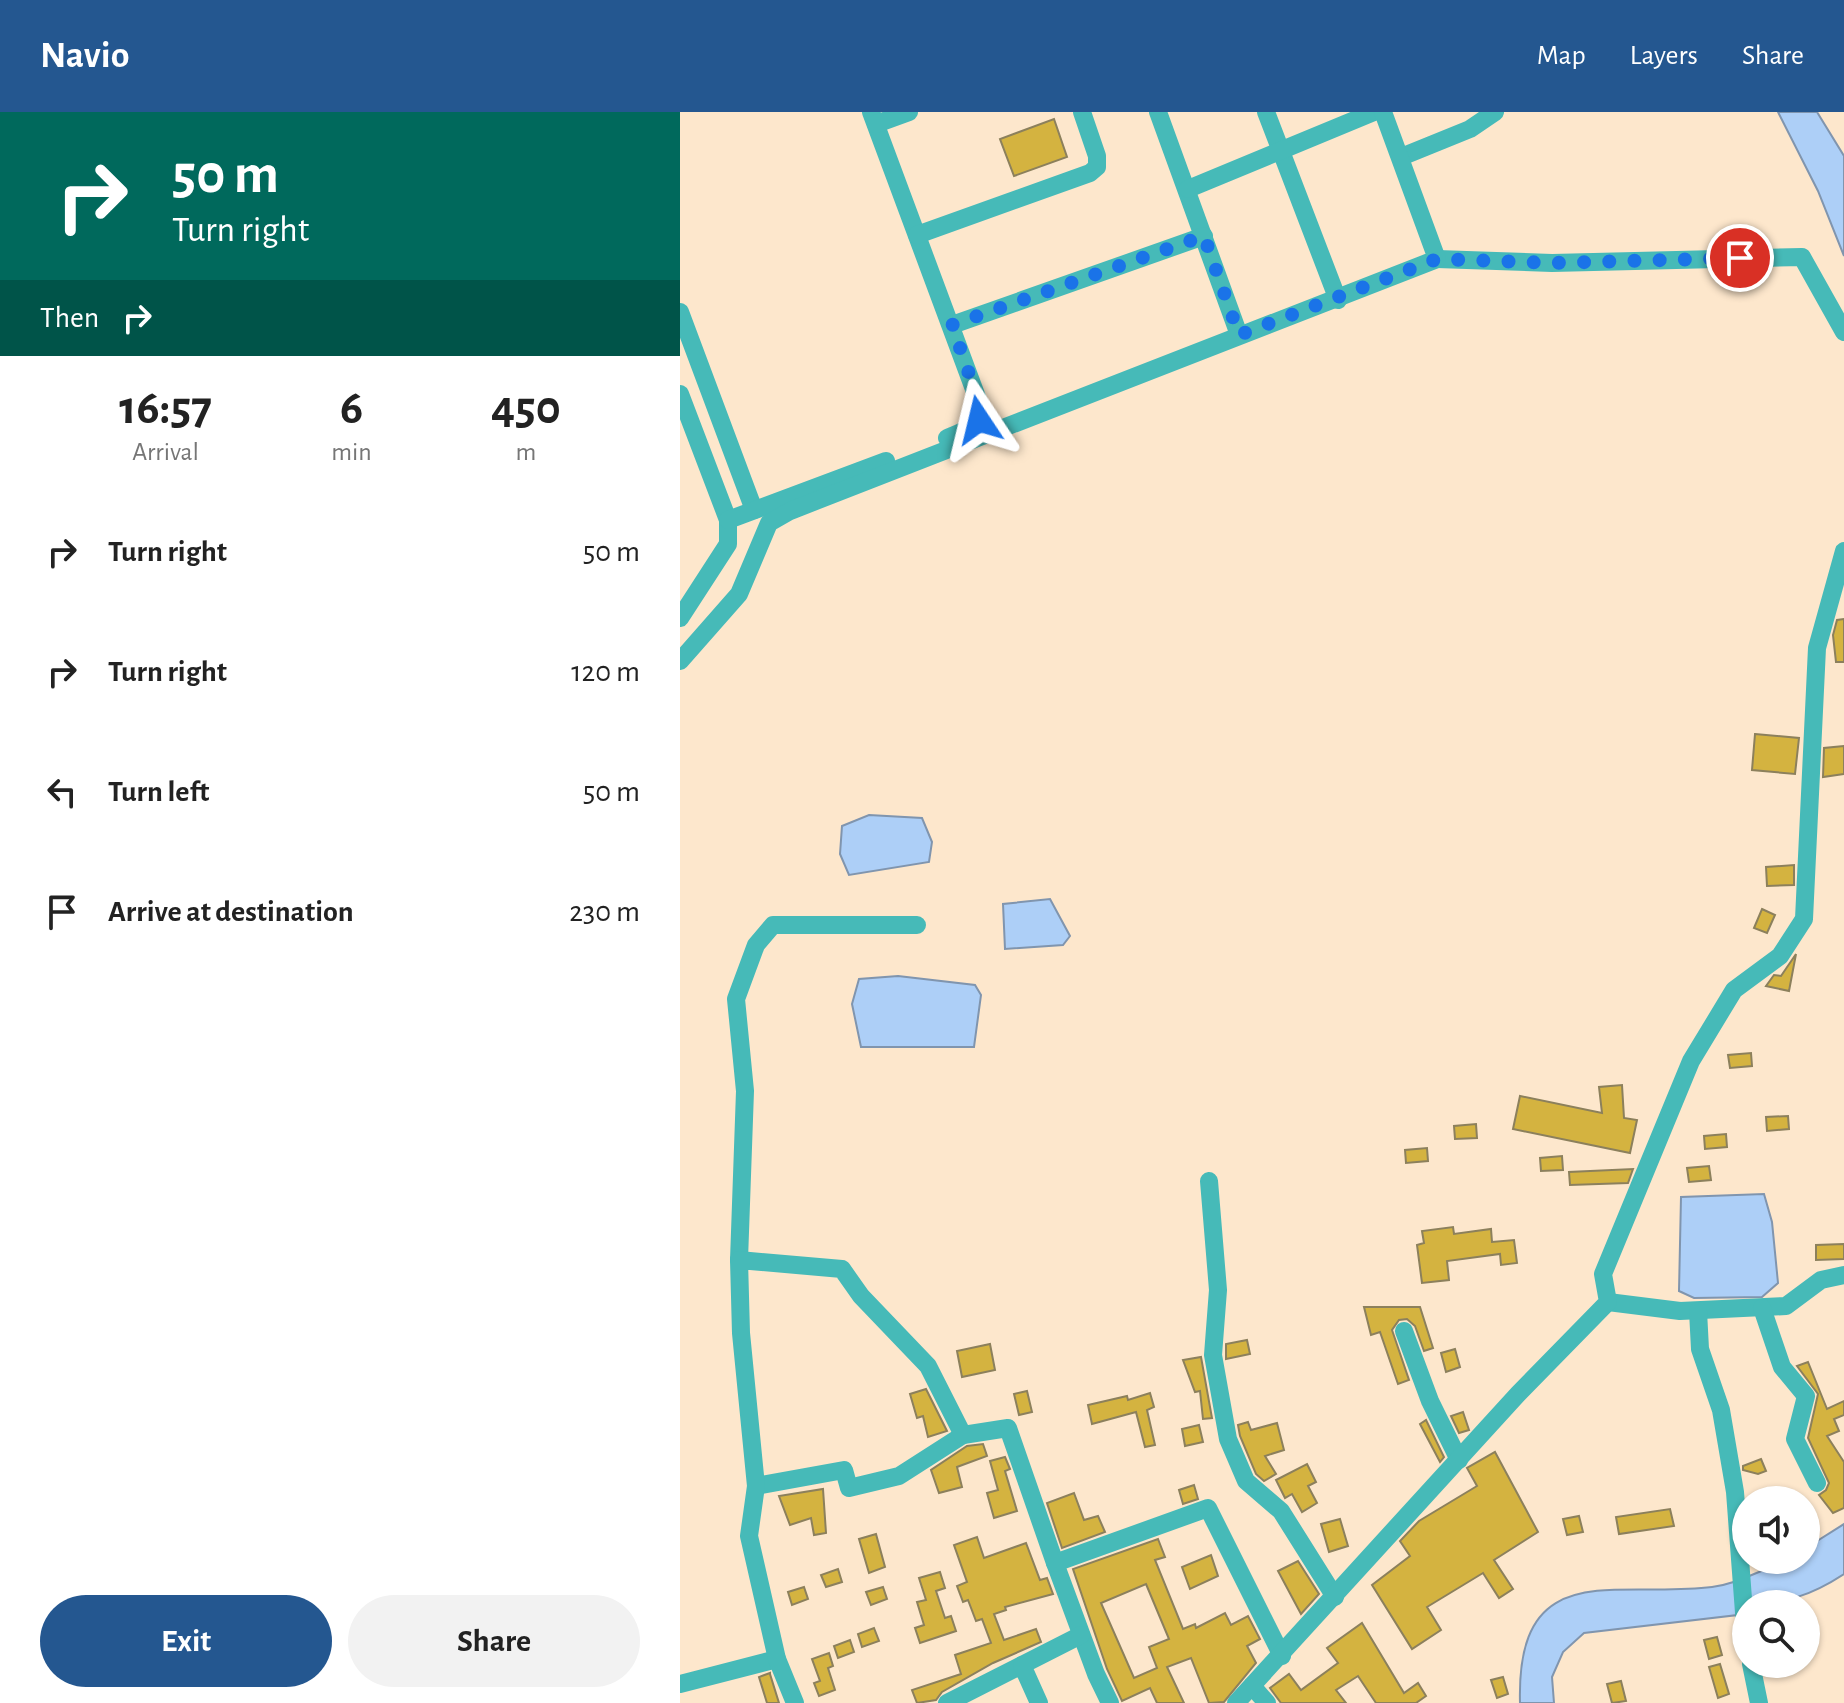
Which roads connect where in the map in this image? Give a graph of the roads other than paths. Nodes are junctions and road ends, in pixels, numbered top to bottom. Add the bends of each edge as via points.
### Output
1 (909, 112) edge
2 (1082, 112) edge
3 (1158, 112) edge
4 (1266, 112) edge
5 (1374, 112) edge
6 (1383, 112) edge
7 (1495, 112) edge
8 (873, 118) edge
9 (1280, 149) junction
10 (1401, 157) junction
11 (1188, 189) junction
12 (917, 235) junction
13 (1204, 236) junction
14 (1437, 259) junction
15 (1338, 300) junction
16 (680, 312) edge
17 (952, 325) junction
18 (1844, 332) edge
19 (1239, 335) junction
20 (680, 394) edge
21 (754, 510) junction
22 (728, 520) junction
23 (1844, 551) edge
24 (1835, 605) edge
25 (680, 618) edge
26 (680, 661) edge
27 (917, 925) dead end
28 (1209, 1181) dead end
29 (739, 1260) junction
30 (1844, 1275) edge
31 (1608, 1302) junction
32 (1762, 1308) junction
33 (1698, 1311) junction
34 (1404, 1331) dead end
35 (963, 1435) junction
36 (1459, 1460) junction
37 (1817, 1483) dead end
38 (756, 1486) junction
39 (1055, 1563) junction
40 (1742, 1590) edge
41 (1335, 1597) junction
42 (1081, 1635) junction
43 (1282, 1656) junction
44 (777, 1659) junction
45 (1022, 1665) junction
46 (1754, 1678) edge
47 (680, 1684) edge
48 (1252, 1686) junction
49 (793, 1702) edge
50 (947, 1703) edge
51 (1039, 1703) edge
52 (1110, 1703) edge
53 (1236, 1703) edge
54 (1267, 1703) edge
55 (1759, 1703) edge

1 - 8 street
2 - 12 street via 1097,156 1097,167 1090,173
3 - 11 street
4 - 9 street
5 - 9 street
6 - 10 street
7 - 10 street via 1470,129
8 - 12 street
9 - 11 street
9 - 15 street
10 - 14 street
11 - 13 street
12 - 17 street
13 - 17 street
13 - 19 street
14 - 15 street
14 - 18 street via 1552,263 1802,257
15 - 19 street
16 - 21 street
17 - 21 street via 981,408 979,420 968,430
19 - 26 street via 769,523 739,594
20 - 22 street
21 - 22 street
22 - 25 street via 728,544
23 - 24 street
24 - 31 street via 1817,648 1804,919 1780,956 1734,990 1691,1061 1603,1274
27 - 29 street via 773,925 756,945 736,999 745,1091
28 - 41 street via 1218,1290 1213,1355 1228,1439 1246,1481 1281,1511
29 - 35 street via 842,1269 928,1366
29 - 38 street
30 - 32 street via 1821,1280 1786,1306
31 - 33 street
31 - 36 street
32 - 33 street
32 - 37 street via 1782,1367 1806,1396 1795,1439
33 - 40 street via 1700,1349 1721,1410 1735,1492
34 - 36 street
35 - 38 street via 899,1476 849,1488 844,1470
35 - 39 street via 1008,1428
36 - 41 street
38 - 44 street via 749,1536
39 - 42 street
39 - 43 street via 1208,1508
41 - 43 street
42 - 45 street
42 - 52 street
43 - 48 street
44 - 47 street
44 - 49 street
45 - 50 street
45 - 51 street
46 - 55 street
48 - 53 street
48 - 54 street

